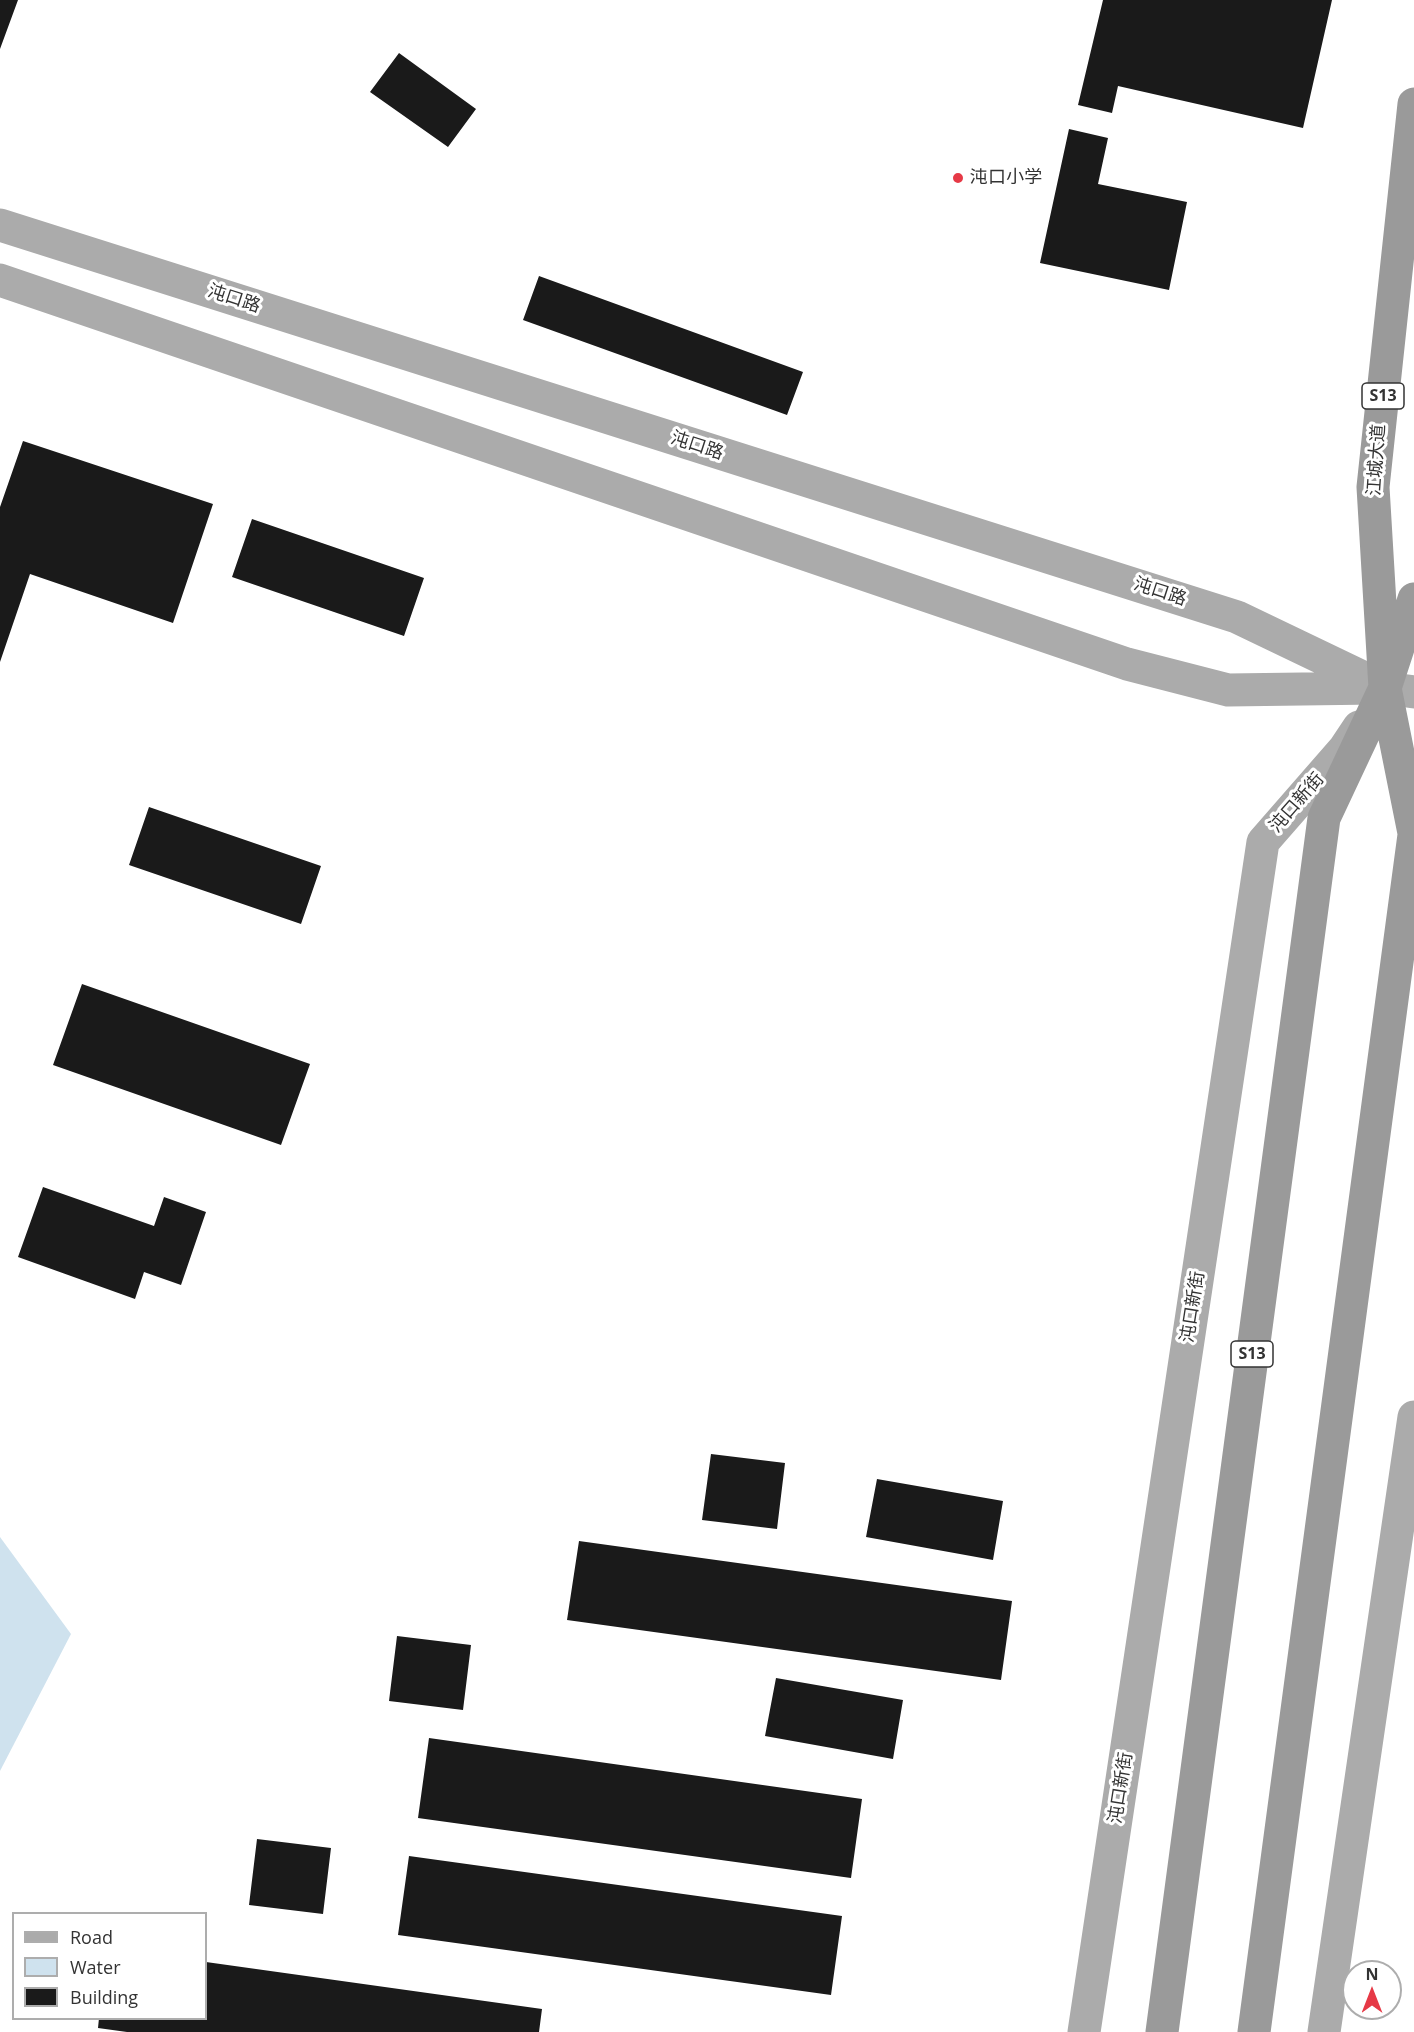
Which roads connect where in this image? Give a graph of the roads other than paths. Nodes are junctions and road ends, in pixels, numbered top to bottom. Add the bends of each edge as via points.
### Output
1 (1414, 104) edge
2 (0, 225) edge
3 (0, 280) edge
4 (1414, 599) edge
5 (1404, 693) edge
6 (1414, 748) edge
7 (1414, 834) edge
8 (1414, 1417) edge
9 (1084, 2032) edge
10 (1162, 2032) edge
11 (1254, 2032) edge
12 (1324, 2032) edge

1 - 5 highway, 江城大道 / S13 via 1373,487
2 - 5 main road, 沌口路 via 1237,616
3 - 5 main road via 1127,664 1228,690
4 - 5 highway, S13
5 - 6 main road
5 - 7 highway, S13
5 - 9 main road, 沌口新街 via 1345,748 1263,842
5 - 10 highway, S13 via 1324,818
7 - 11 highway, S13
8 - 12 main road

